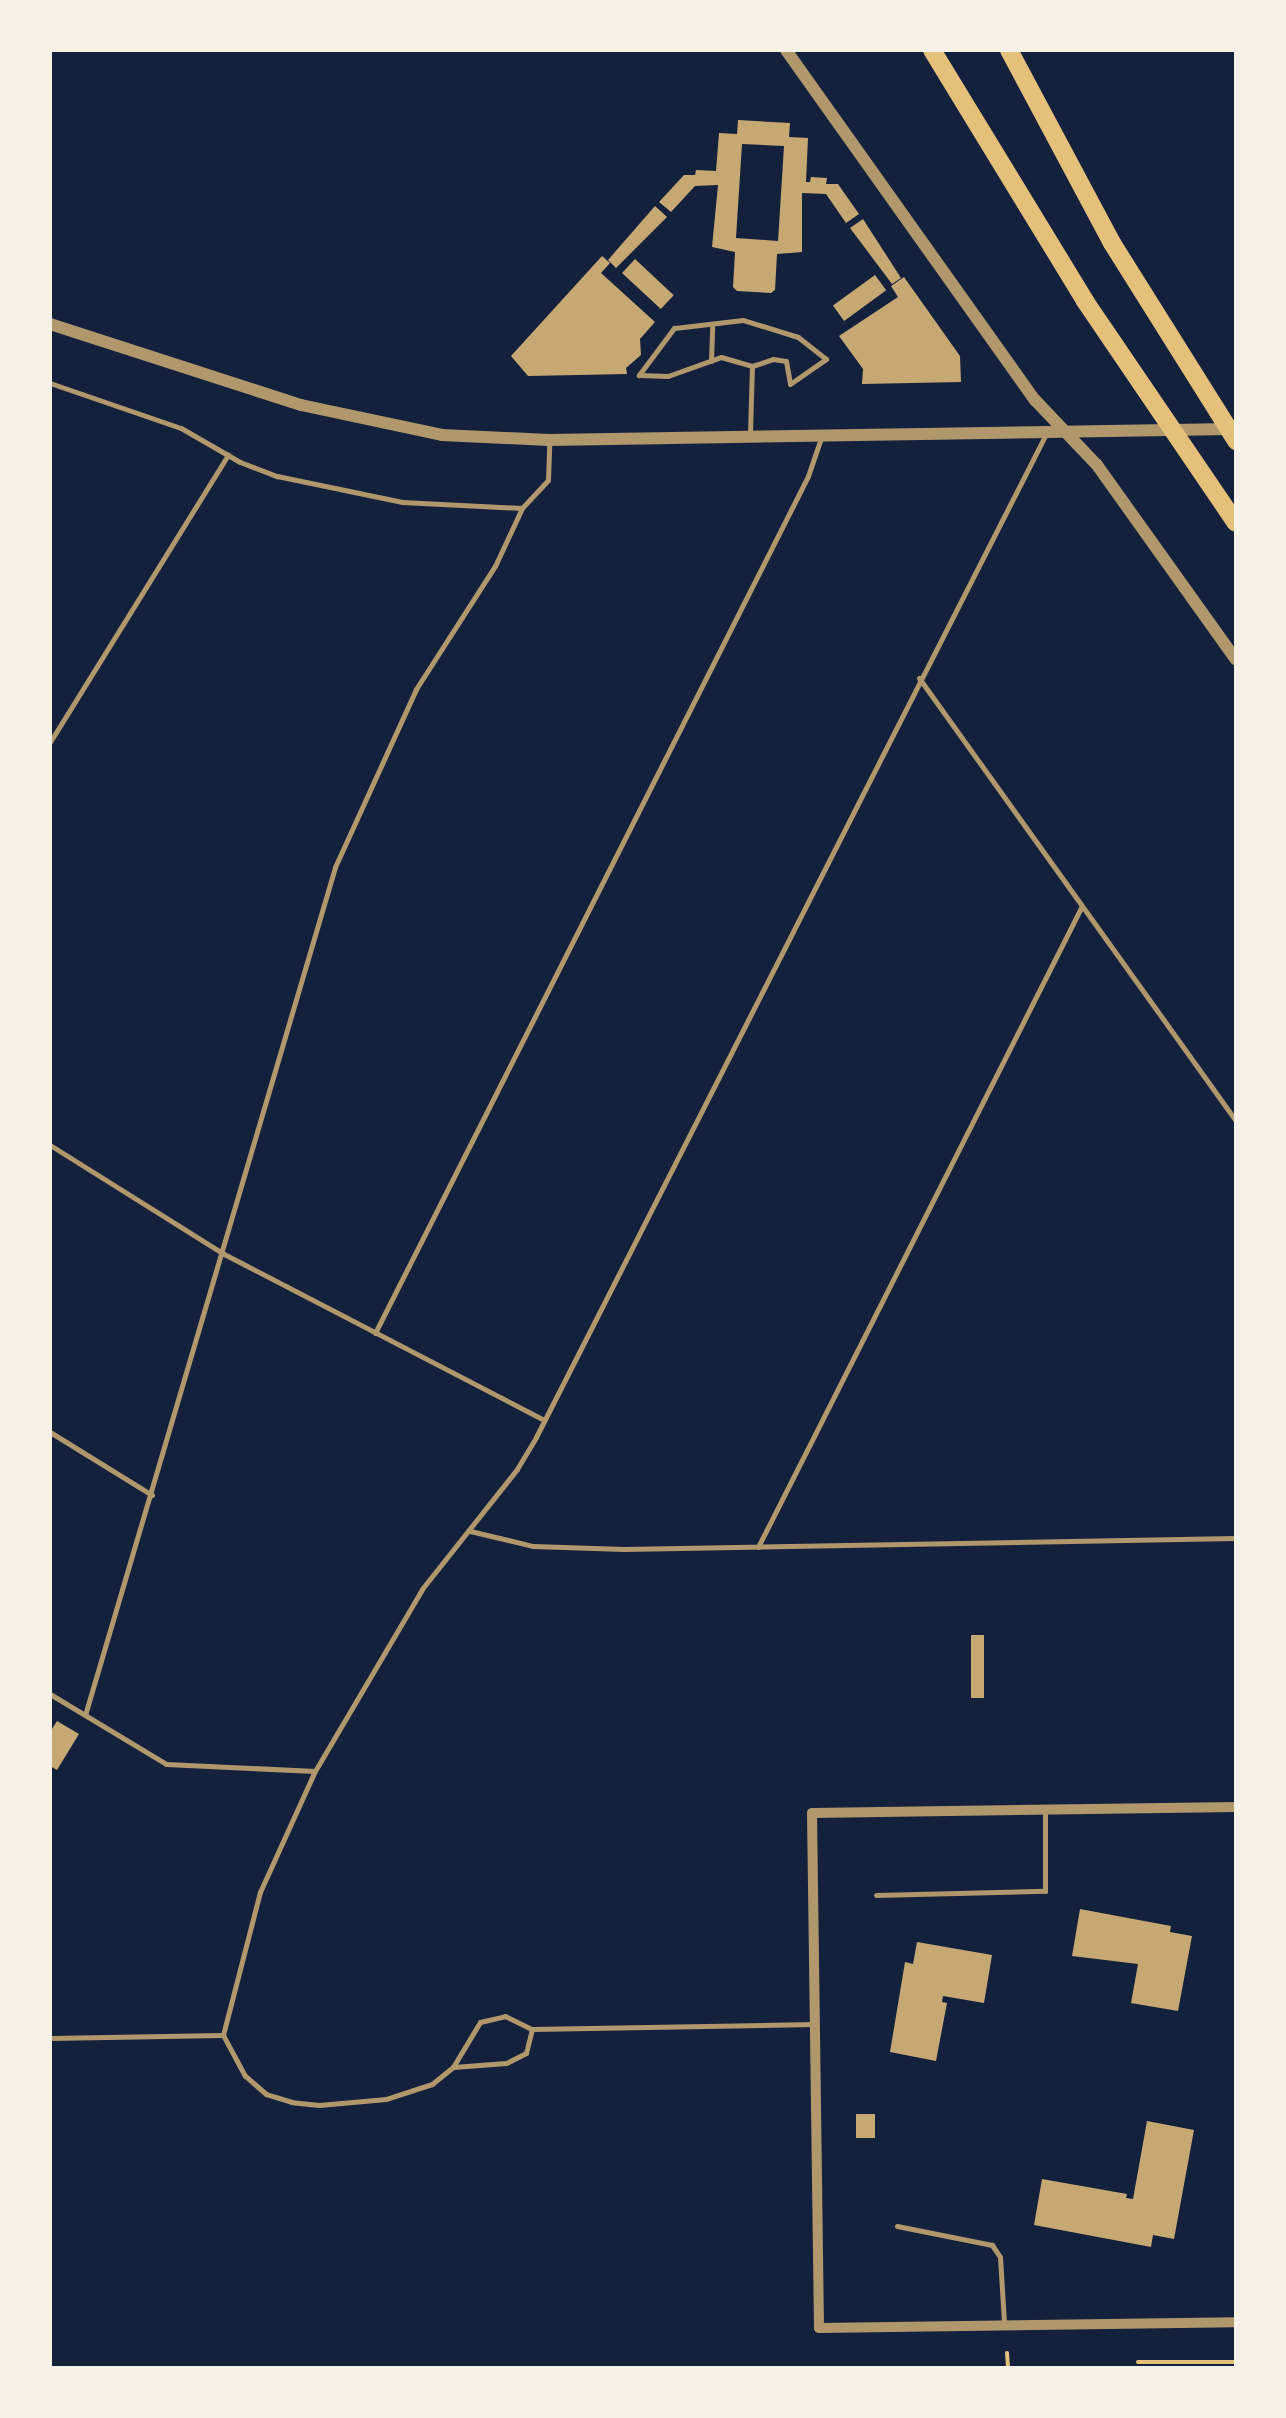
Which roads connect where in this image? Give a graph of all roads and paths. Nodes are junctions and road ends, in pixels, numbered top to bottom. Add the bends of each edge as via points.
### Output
1 (786, 50) edge
2 (932, 50) edge
3 (1009, 50) edge
4 (1017, 50) edge
5 (1065, 157) junction
6 (50, 324) edge
7 (712, 327) junction
8 (711, 361) junction
9 (752, 366) junction
10 (50, 383) edge
11 (1236, 429) edge
12 (1047, 432) junction
13 (1065, 432) junction
14 (822, 435) junction
15 (750, 436) junction
16 (548, 440) junction
17 (1236, 442) edge
18 (228, 455) junction
19 (1196, 466) junction
20 (522, 508) junction
21 (1236, 523) edge
22 (1236, 536) edge
23 (1236, 660) edge
24 (920, 678) junction
25 (50, 742) edge
26 (1082, 906) junction
27 (1236, 1120) edge
28 (50, 1145) edge
29 (224, 1254) junction
30 (375, 1333) junction
31 (544, 1420) junction
32 (50, 1432) edge
33 (152, 1495) junction
34 (470, 1530) junction
35 (1236, 1538) edge
36 (758, 1546) junction
37 (50, 1694) edge
38 (85, 1715) junction
39 (314, 1772) junction
40 (1236, 1806) edge
41 (1045, 1809) junction
42 (876, 1895) dead end
43 (815, 2024) junction
44 (532, 2029) junction
45 (222, 2034) junction
46 (50, 2038) edge
47 (453, 2067) junction
48 (898, 2226) dead end
49 (1236, 2322) edge
50 (1004, 2325) junction
51 (1006, 2353) dead end
52 (1138, 2362) dead end
53 (1236, 2362) edge
54 (1008, 2368) edge

1 - 13 street via 1035,400
2 - 19 highway
3 - 5 highway
4 - 5 highway
5 - 17 highway
6 - 16 street via 346,417 442,435
7 - 8 lane
7 - 8 lane via 674,328 639,375 668,376
7 - 9 lane via 743,320 776,328 826,360 790,384 786,361
8 - 9 lane via 721,356
9 - 15 lane
10 - 18 lane via 182,428
11 - 13 street
12 - 13 street
12 - 14 street
12 - 24 lane
13 - 23 street via 1097,464
14 - 15 street
14 - 30 lane via 808,476
15 - 16 street
16 - 20 lane via 548,480
18 - 20 lane via 346,493
18 - 25 lane
19 - 21 highway
19 - 22 highway
20 - 29 lane via 495,566 416,689 335,867
24 - 26 lane
24 - 31 lane
26 - 27 lane
26 - 36 lane
28 - 29 lane
29 - 30 lane
29 - 33 lane
30 - 31 lane
31 - 34 lane
32 - 33 lane
33 - 38 lane
34 - 36 lane via 532,1546
34 - 39 lane via 422,1589
35 - 36 lane
37 - 38 lane
38 - 39 lane via 166,1764
39 - 45 lane via 260,1892
40 - 41 street
41 - 42 lane via 1045,1891
41 - 43 street via 812,1812
43 - 44 lane
43 - 50 street via 820,2328
44 - 47 lane via 526,2052 506,2063
44 - 47 lane via 505,2016 480,2022
45 - 46 lane
45 - 47 lane via 245,2076 266,2094 319,2106 386,2100 432,2084
48 - 50 lane via 992,2245 1000,2258
49 - 50 street
51 - 54 path
52 - 53 path

